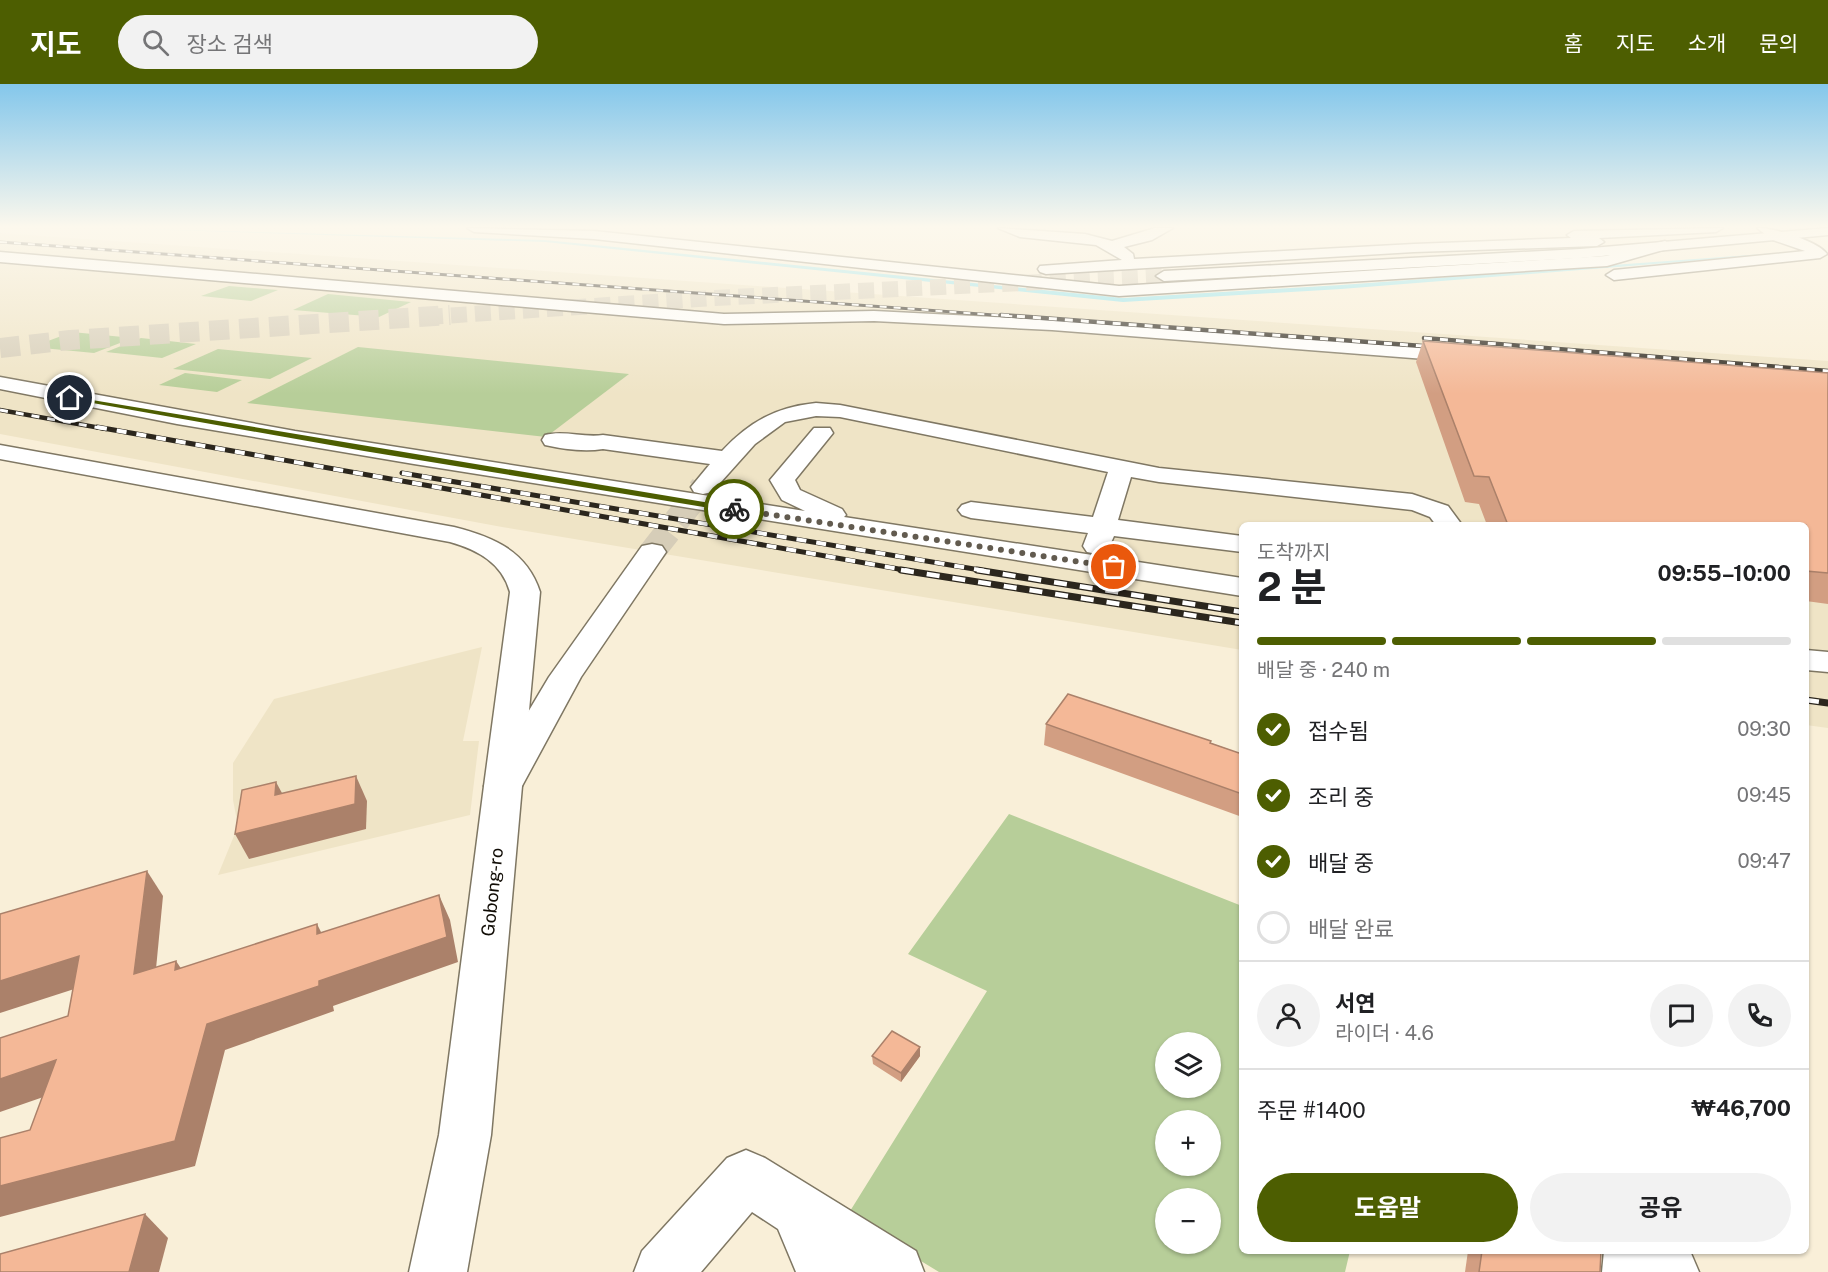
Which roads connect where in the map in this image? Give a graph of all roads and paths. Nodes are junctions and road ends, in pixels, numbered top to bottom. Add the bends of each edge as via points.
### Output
1 (302, 283) edge
2 (1036, 283) edge
3 (1120, 283) edge
4 (1335, 283) edge
5 (1158, 298) junction
6 (1483, 358) edge
7 (0, 383) edge
8 (822, 433) dead end
9 (554, 440) dead end
10 (0, 452) edge
11 (727, 459) junction
12 (1122, 467) junction
13 (703, 487) tunnel mouth
14 (971, 510) dead end
15 (1447, 522) edge
16 (1102, 526) junction
17 (870, 531) junction
18 (1239, 544) edge
19 (652, 552) tunnel mouth
20 (1092, 564) junction
21 (1239, 588) edge
22 (1809, 660) edge
23 (1828, 662) edge
24 (503, 786) junction
25 (798, 1211) junction
26 (1674, 1254) edge
27 (438, 1272) edge
28 (663, 1272) edge
29 (826, 1272) edge
30 (896, 1272) edge
31 (1631, 1272) edge
32 (1672, 1272) edge

1 - 6 street via 724,319 874,316 1052,325
2 - 5 street
3 - 5 street
4 - 5 street
7 - 17 street via 141,411
8 - 17 street via 782,480 791,495
9 - 11 street via 603,442
10 - 24 street via 454,535 493,549 523,577 525,592
11 - 12 street via 773,418 792,411 818,409
11 - 13 street
12 - 15 street via 1159,475 1412,502 1436,510
12 - 16 street
14 - 16 street
16 - 18 street
16 - 20 street
17 - 20 street
19 - 24 street, Gobong-ro via 565,677
20 - 21 street
22 - 23 street
24 - 27 street, Gobong-ro via 465,1135
25 - 28 street via 746,1177
25 - 29 street
25 - 30 street
26 - 32 street
31 - 32 street via 1631,1254

